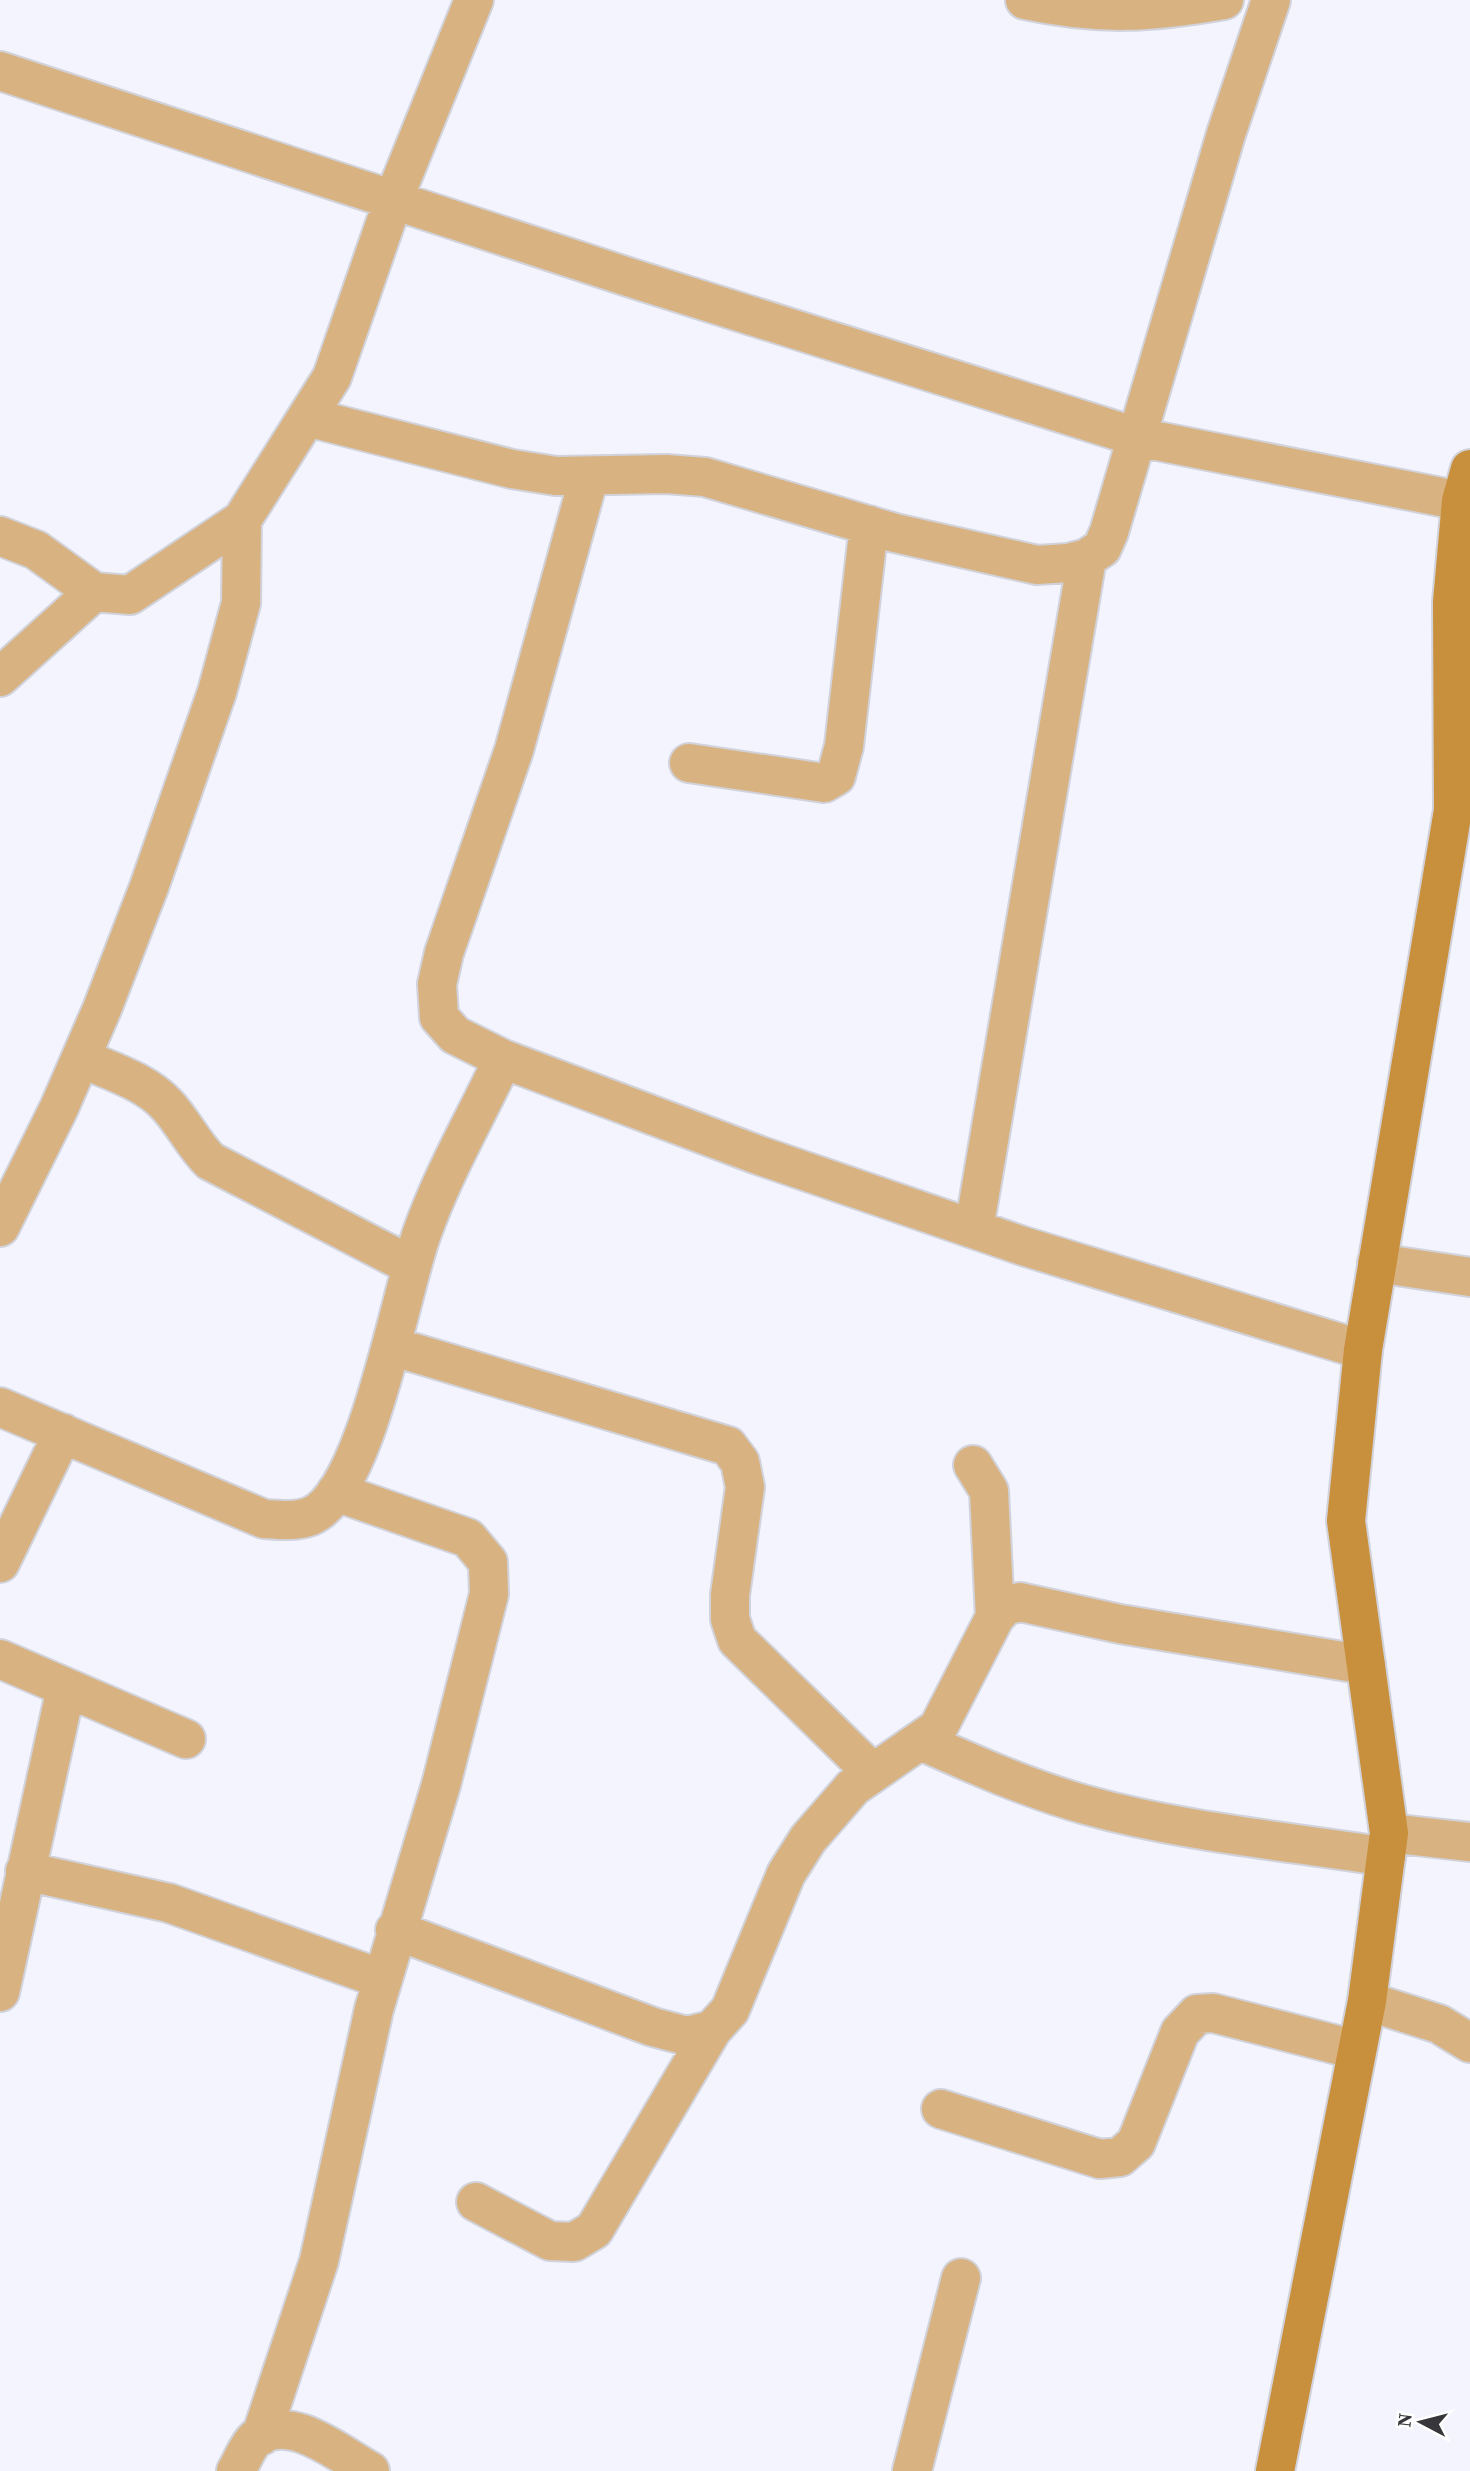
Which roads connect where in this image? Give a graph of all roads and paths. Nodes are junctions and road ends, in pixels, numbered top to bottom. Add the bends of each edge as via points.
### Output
1 (474, 0) edge
2 (1025, 0) edge
3 (1224, 0) edge
4 (1271, 0) edge
5 (0, 71) edge
6 (394, 198) junction
7 (307, 417) junction
8 (1137, 437) junction
9 (589, 477) junction
10 (1465, 485) edge
11 (242, 520) junction
12 (869, 525) junction
13 (0, 536) edge
14 (1087, 558) junction
15 (94, 592) junction
16 (0, 677) edge
17 (689, 763) dead end
18 (1461, 767) edge
19 (81, 1058) junction
20 (503, 1059) junction
21 (0, 1227) edge
22 (974, 1229) junction
23 (1377, 1263) junction
24 (412, 1266) junction
25 (1470, 1277) edge
26 (391, 1346) junction
27 (1363, 1350) junction
28 (0, 1406) edge
29 (63, 1433) junction
30 (973, 1465) dead end
31 (336, 1492) junction
32 (0, 1563) edge
33 (995, 1618) junction
34 (0, 1659) edge
35 (1366, 1665) junction
36 (66, 1688) junction
37 (186, 1739) dead end
38 (921, 1741) junction
39 (873, 1773) junction
40 (1470, 1842) edge
41 (1388, 1845) junction
42 (25, 1871) junction
43 (395, 1930) junction
44 (382, 1979) junction
45 (0, 1992) edge
46 (1367, 2001) junction
47 (712, 2030) junction
48 (1470, 2043) edge
49 (1357, 2050) junction
50 (941, 2109) dead end
51 (476, 2202) dead end
52 (961, 2278) dead end
53 (261, 2436) junction
54 (236, 2471) edge
55 (370, 2471) edge
56 (912, 2471) edge
57 (1275, 2471) edge

1 - 6 street
2 - 3 street via 1099,13 1170,10
4 - 8 street via 1226,134
5 - 6 street
6 - 7 street via 332,377
6 - 8 street via 625,276
7 - 9 street via 512,468
7 - 11 street
8 - 10 street
8 - 14 street via 1109,532 1102,548
9 - 12 street via 705,477
9 - 20 street via 514,750 437,984 439,1017 455,1035
10 - 18 street via 1452,601
11 - 15 street via 130,595
11 - 19 street via 241,603 217,692 149,887
12 - 14 street via 1037,565
12 - 17 street via 844,746 836,776 824,783
13 - 15 street via 36,550
14 - 22 street
15 - 16 street
18 - 23 street
19 - 21 street
19 - 24 street via 146,1088 168,1105 210,1161
20 - 22 street via 758,1155
20 - 24 street via 439,1185
22 - 27 street
23 - 25 street
23 - 27 street
24 - 26 street
26 - 31 street via 361,1447
26 - 39 street via 728,1446 740,1462 745,1487 730,1595 730,1619 737,1640
27 - 35 street via 1346,1521
28 - 29 street
29 - 31 street via 264,1518 286,1521 313,1516
29 - 32 street
30 - 33 street via 989,1490
31 - 43 street via 468,1538 488,1562 486,1607 440,1785
33 - 35 street via 1004,1606 1020,1602 1120,1624
33 - 38 street via 938,1728
34 - 36 street
35 - 41 street
36 - 37 street
36 - 42 street
38 - 39 street
38 - 41 street via 1003,1777 1149,1820
39 - 47 street via 835,1806 786,1874 730,2010
40 - 41 street
41 - 46 street
42 - 44 street via 169,1903
42 - 45 street
43 - 44 street
43 - 47 street via 653,2027 687,2036
44 - 53 street via 319,2262
46 - 48 street via 1439,2024
46 - 49 street
47 - 51 street via 594,2230 574,2242 550,2241
49 - 50 street via 1213,2013 1197,2014 1180,2032 1136,2144 1120,2157 1100,2159
49 - 57 street
52 - 56 street
53 - 54 street
53 - 55 street via 268,2430 289,2429

